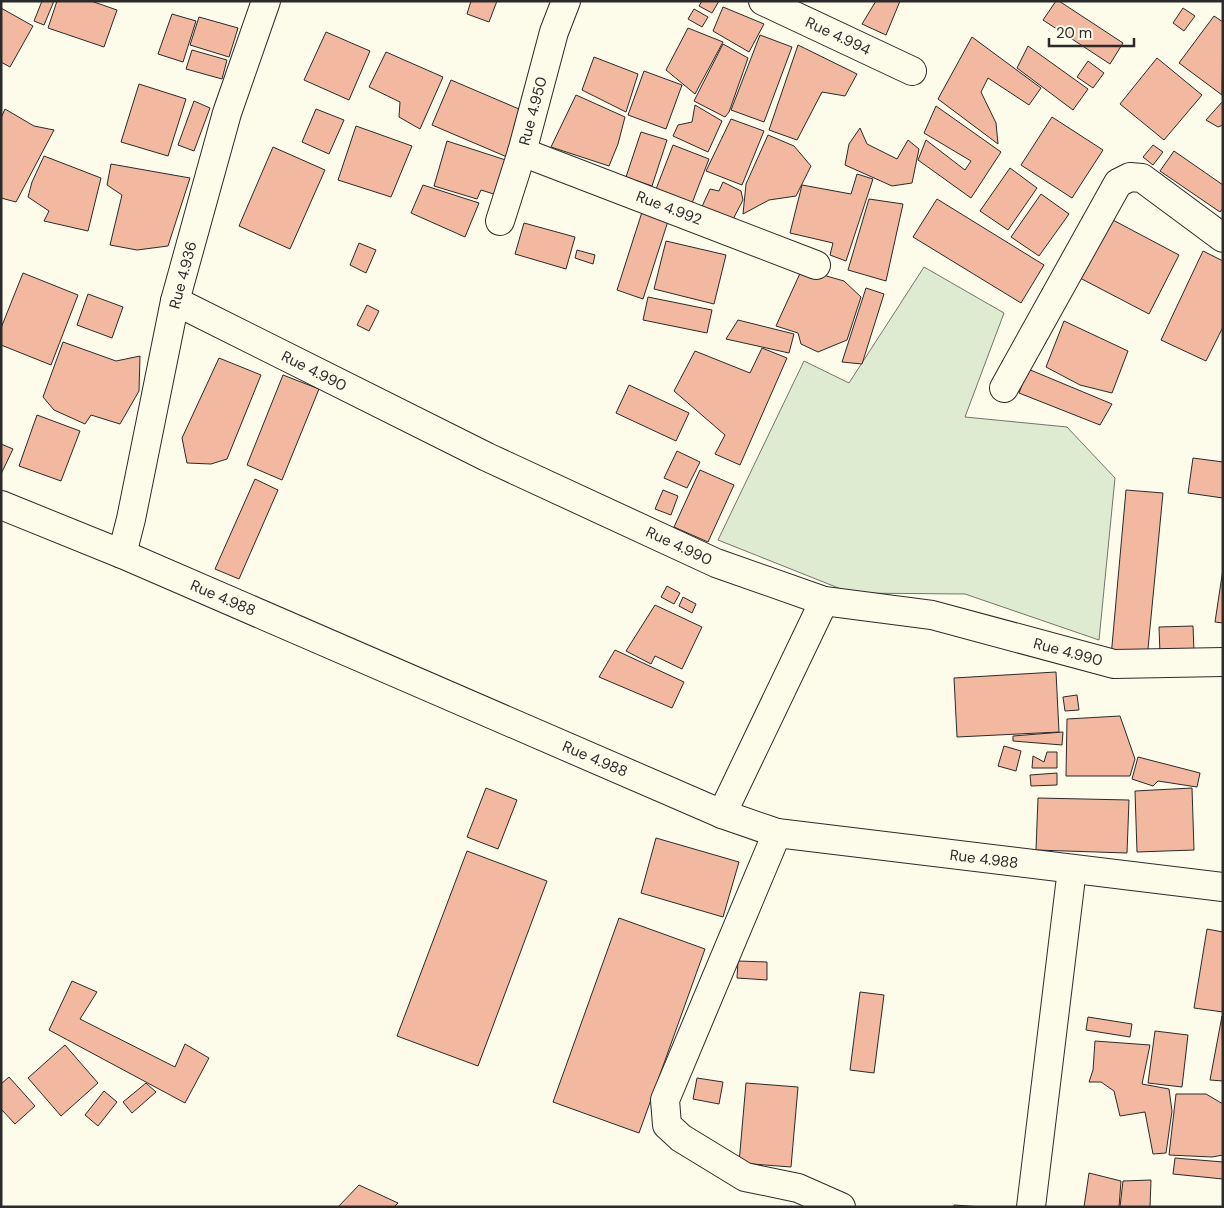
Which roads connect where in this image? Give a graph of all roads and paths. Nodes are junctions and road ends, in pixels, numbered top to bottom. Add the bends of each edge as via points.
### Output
1 (266, 1) edge
2 (566, 1) edge
3 (763, 1) edge
4 (912, 71) dead end
5 (522, 152) junction
6 (500, 221) dead end
7 (1223, 238) edge
8 (816, 265) dead end
9 (175, 300) junction
10 (1004, 388) dead end
11 (1, 505) edge
12 (122, 554) junction
13 (824, 601) junction
14 (1223, 662) edge
15 (722, 814) junction
16 (777, 833) junction
17 (1072, 869) junction
18 (1223, 887) edge
19 (841, 1207) edge
20 (1031, 1207) edge

1 - 9 street, Rue 4.936 via 228,113
2 - 5 street, Rue 4.950 via 554,32
3 - 4 street, Rue 4.994
5 - 6 street, Rue 4.950
5 - 8 street, Rue 4.992
7 - 10 street via 1142,178 1130,177 1118,183
9 - 12 street, Rue 4.936
9 - 13 street, Rue 4.990 via 487,457 716,563
11 - 12 street, Rue 4.988
12 - 15 street, Rue 4.988
13 - 14 street, Rue 4.990 via 932,616 1114,664
13 - 15 street
15 - 16 street, Rue 4.988
16 - 17 street, Rue 4.988
16 - 19 street via 665,1100 667,1124 681,1138 745,1177 798,1188
17 - 18 street, Rue 4.988
17 - 20 street

